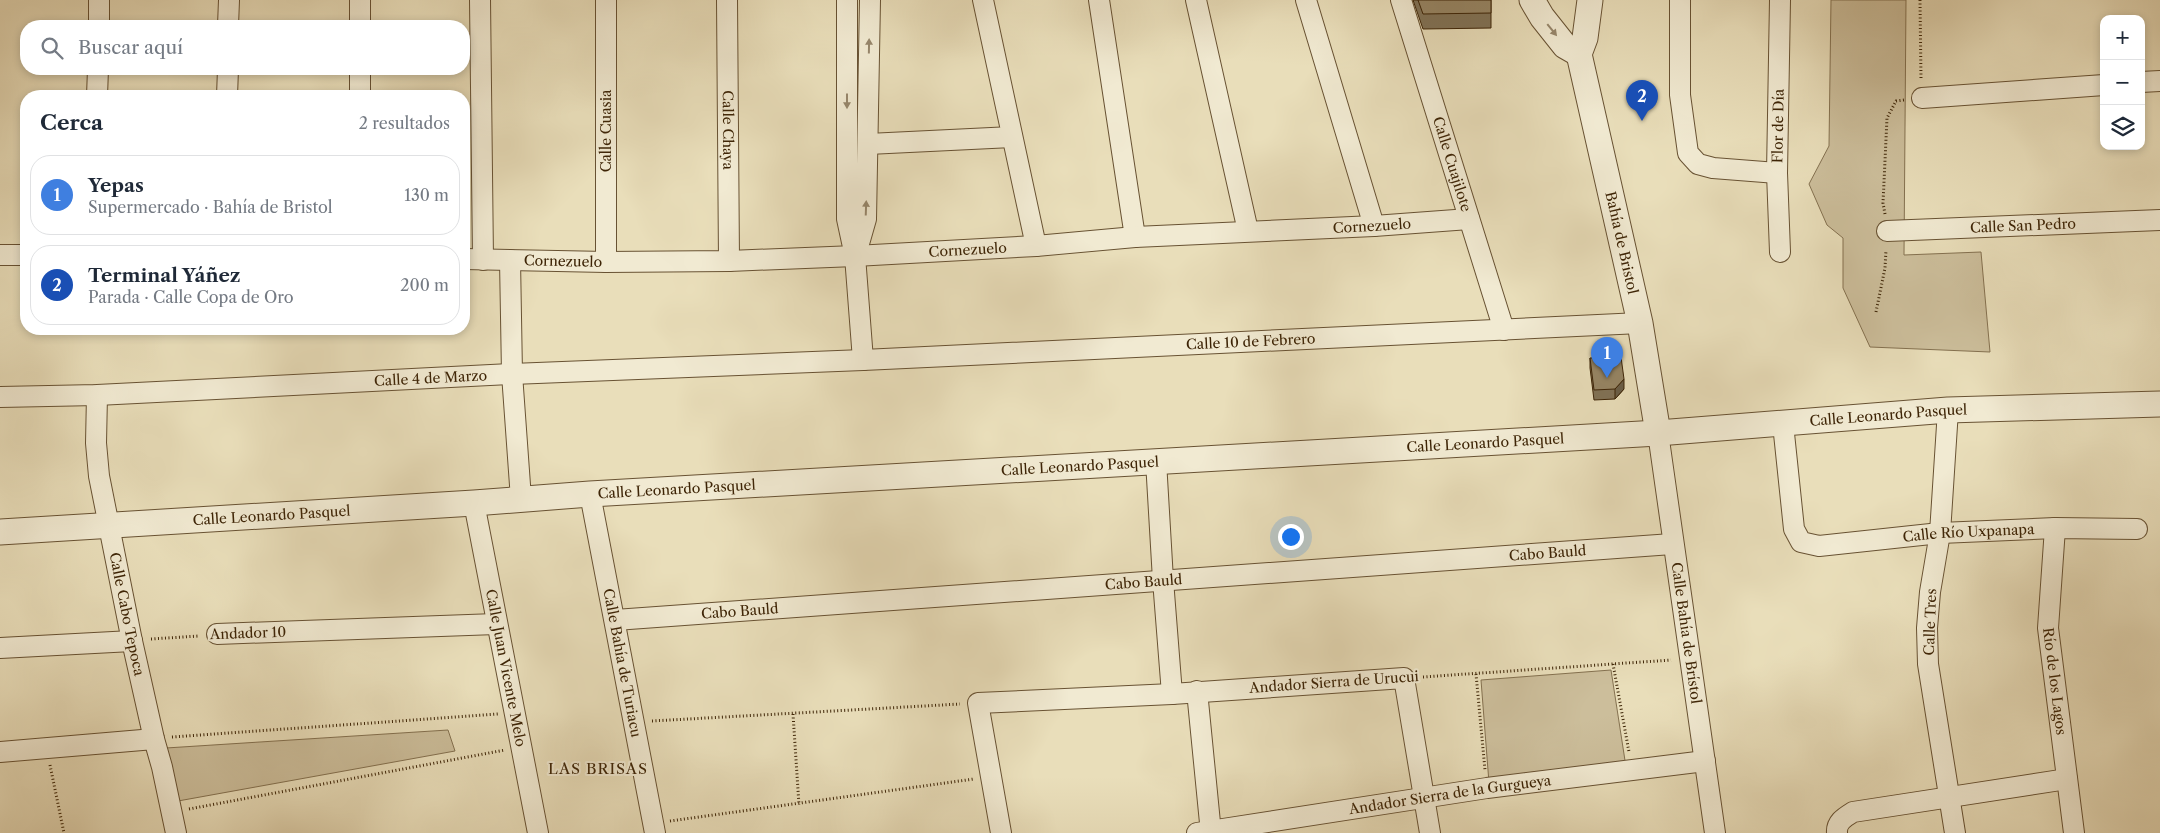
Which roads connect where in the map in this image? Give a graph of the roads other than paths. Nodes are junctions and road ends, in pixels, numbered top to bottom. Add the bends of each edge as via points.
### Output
1 (99, 0) edge
2 (229, 0) edge
3 (360, 0) edge
4 (480, 0) edge
5 (606, 0) edge
6 (727, 0) edge
7 (847, 0) edge
8 (870, 0) edge
9 (984, 0) edge
10 (1099, 0) edge
11 (1196, 0) edge
12 (1306, 0) edge
13 (1401, 0) edge
14 (1532, 0) edge
15 (1590, 0) edge
16 (1680, 0) edge
17 (1780, 0) edge
18 (99, 20) edge
19 (228, 20) edge
20 (360, 20) edge
21 (1579, 54) junction
22 (98, 75) edge
23 (228, 75) edge
24 (360, 75) edge
25 (2160, 81) edge
26 (2145, 82) edge
27 (2100, 85) edge
28 (97, 90) edge
29 (228, 90) edge
30 (360, 90) edge
31 (1922, 98) road end
32 (1012, 137) junction
33 (868, 144) junction
34 (1777, 173) junction
35 (1469, 219) junction
36 (2160, 220) edge
37 (1374, 226) junction
38 (1248, 231) junction
39 (1887, 231) road end
40 (1135, 237) junction
41 (1036, 246) junction
42 (1780, 252) dead end
43 (0, 255) edge
44 (20, 255) edge
45 (855, 256) junction
46 (473, 260) edge
47 (510, 260) junction
48 (728, 260) junction
49 (606, 262) junction
50 (1640, 323) junction
51 (1504, 330) junction
52 (862, 360) junction
53 (512, 374) junction
54 (97, 395) junction
55 (0, 396) edge
56 (2160, 404) edge
57 (1948, 410) junction
58 (1783, 424) junction
59 (1658, 433) junction
60 (1156, 461) junction
61 (590, 494) junction
62 (520, 499) junction
63 (474, 503) junction
64 (109, 526) junction
65 (2055, 528) junction
66 (2137, 529) dead end
67 (0, 532) edge
68 (1940, 533) junction
69 (1672, 544) junction
70 (1163, 580) junction
71 (615, 620) junction
72 (496, 624) junction
73 (217, 634) road end
74 (132, 640) junction
75 (0, 648) edge
76 (1197, 691) junction
77 (1172, 694) junction
78 (154, 739) junction
79 (0, 752) edge
80 (1705, 761) junction
81 (2067, 779) junction
82 (1950, 797) junction
83 (1424, 798) junction
84 (1840, 826) edge
85 (654, 828) edge
86 (1206, 832) edge
87 (176, 833) edge
88 (538, 833) edge
89 (1001, 833) edge
90 (1430, 833) edge
91 (1715, 833) edge
92 (1956, 833) edge
93 (2074, 833) edge

1 - 18 street
2 - 19 street
3 - 20 street
4 - 46 street
5 - 49 street, Calle Cuasia
6 - 48 street, Calle Chaya
7 -> 45 street via 847,219
33 -> 8 street
9 - 32 street
10 - 40 street
11 - 38 street
12 - 37 street
13 - 35 street, Calle Cuajilote
14 -> 21 street via 1565,46
15 - 21 street, Bahía de Bristol via 1585,38
16 - 34 street via 1680,95 1688,153 1698,164 1712,168
17 - 34 street, Flor de Día
21 - 50 street, Bahía de Bristol
22 - 28 street
23 - 29 street
24 - 30 street
25 - 26 street
27 - 31 street
32 - 33 street
32 - 41 street
45 -> 33 street via 866,219
34 - 42 street, Flor de Día
35 - 37 street, Cornezuelo
35 - 51 street, Calle Cuajilote
36 - 39 street, Calle San Pedro
37 - 38 street, Cornezuelo
38 - 40 street, Cornezuelo
40 - 41 street, Cornezuelo
41 - 45 street, Cornezuelo
43 - 44 street
45 - 48 street, Cornezuelo
45 - 52 street
46 - 47 street, Cornezuelo
47 - 49 street, Cornezuelo
47 - 53 street
48 - 49 street, Cornezuelo
50 - 51 street, Calle 10 de Febrero
50 - 59 street, Bahía de Bristol
51 - 52 street, Calle 10 de Febrero
52 - 53 street, Calle 4 de Marzo
53 - 54 street, Calle 4 de Marzo
53 - 62 street
54 - 55 street, Calle 4 de Marzo
54 - 64 street, Calle Cabo Tepoca via 99,476
56 - 57 street, Calle Leonardo Pasquel
57 - 58 street, Calle Leonardo Pasquel
57 - 68 street, Calle Tres
58 - 59 street, Calle Leonardo Pasquel
58 - 68 street, Calle Río Uxpanapa via 1794,529 1800,542 1819,546
59 - 60 street, Calle Leonardo Pasquel
59 - 69 street, Calle Bahía de Brístol
60 - 61 street, Calle Leonardo Pasquel
60 - 70 street
61 - 62 street, Calle Leonardo Pasquel
61 - 71 street, Calle Bahía de Turiacu
62 - 63 street, Calle Leonardo Pasquel
63 - 64 street, Calle Leonardo Pasquel
63 - 72 street, Calle Juan Vicente Melo
64 - 67 street, Calle Leonardo Pasquel
64 - 74 street, Calle Cabo Tepoca
65 - 66 street, Calle Río Uxpanapa
65 - 68 street, Calle Río Uxpanapa
65 - 81 street, Río de los Lagos via 2048,628
68 - 82 street, Calle Tres via 1930,592 1928,664
69 - 70 street, Cabo Bauld
69 - 80 street, Calle Bahía de Brístol
70 - 71 street, Cabo Bauld
70 - 77 street
71 - 85 street, Calle Bahía de Turiacu
72 - 73 street, Andador 10
72 - 88 street, Calle Juan Vicente Melo
74 - 75 street
74 - 78 street, Calle Cabo Tepoca
76 - 77 street, Andador Sierra de Urucui
76 - 83 street, Andador Sierra de Urucui via 1404,678
76 - 86 street
77 - 89 street, Andador Sierra de Urucui via 978,703
78 - 79 street
78 - 87 street, Calle Cabo Tepoca
80 - 83 street, Andador Sierra de la Gurgueya
80 - 91 street, Calle Bahía de Brístol
81 - 82 street
81 - 93 street, Río de los Lagos
82 - 84 street via 1853,812
82 - 92 street, Calle Tres
83 - 86 street, Andador Sierra de la Gurgueya
83 - 90 street

